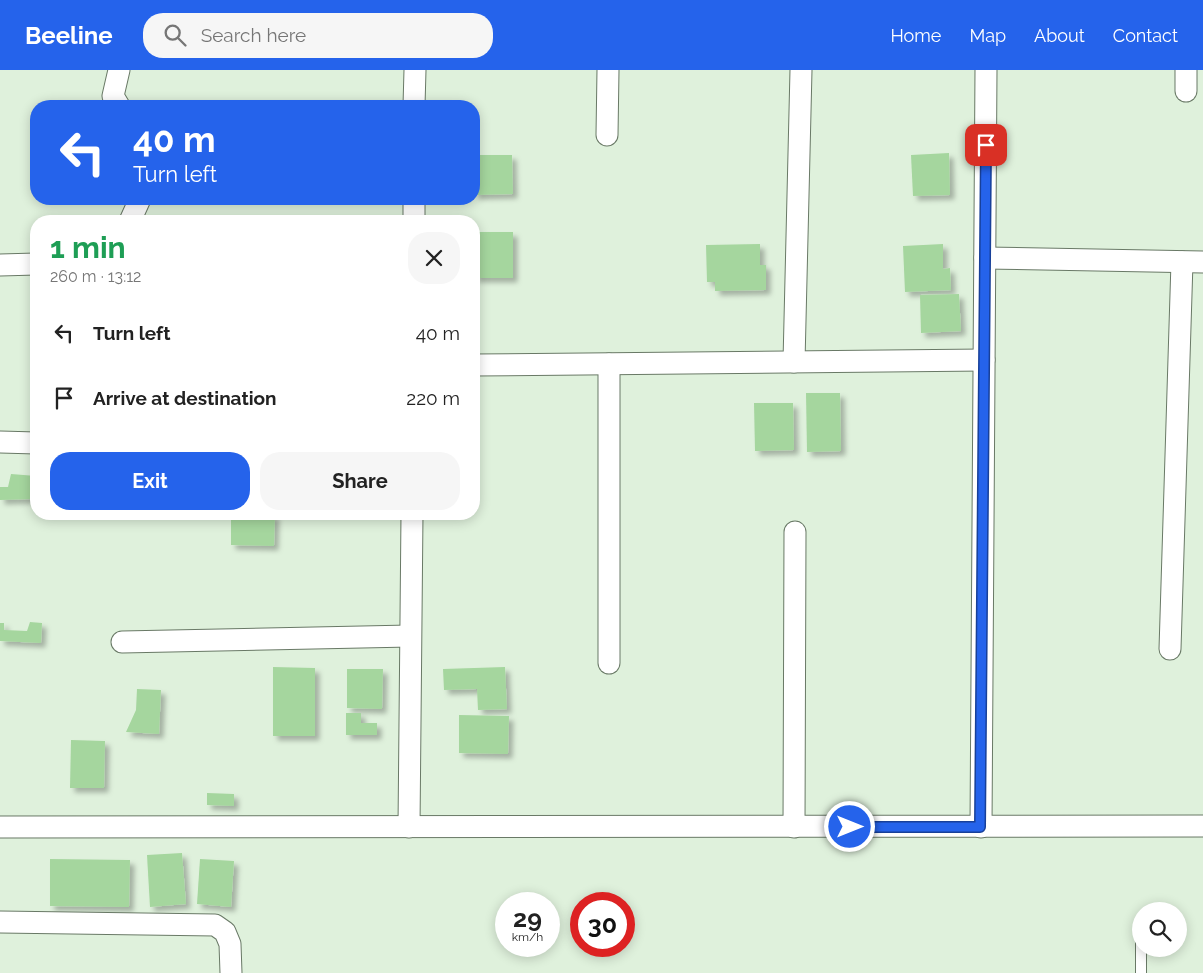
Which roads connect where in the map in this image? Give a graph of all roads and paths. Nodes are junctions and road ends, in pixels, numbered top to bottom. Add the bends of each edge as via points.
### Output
1 (119, 70) edge
2 (415, 70) edge
3 (608, 70) edge
4 (801, 70) edge
5 (986, 70) edge
6 (1186, 70) edge
7 (1186, 92) dead end
8 (116, 100) edge
9 (414, 100) edge
10 (607, 135) dead end
11 (985, 258) junction
12 (1193, 262) edge
13 (30, 264) edge
14 (0, 265) edge
15 (984, 360) junction
16 (794, 362) junction
17 (609, 364) junction
18 (480, 365) edge
19 (0, 442) edge
20 (30, 443) edge
21 (412, 520) edge
22 (795, 532) dead end
23 (410, 636) junction
24 (122, 642) dead end
25 (1170, 649) dead end
26 (609, 663) dead end
27 (1203, 826) edge
28 (0, 827) edge
29 (409, 827) junction
30 (794, 827) junction
31 (980, 827) junction
32 (0, 922) edge
33 (1141, 957) edge
34 (231, 973) edge
35 (1141, 973) edge

1 - 8 street
2 - 9 street
3 - 10 street
4 - 16 street
5 - 11 street
6 - 7 street
11 - 12 street
11 - 15 street
12 - 25 street
13 - 14 street
15 - 16 street
15 - 31 street
16 - 17 street
17 - 18 street
17 - 26 street
19 - 20 street
21 - 23 street
22 - 30 street
23 - 24 street
23 - 29 street
27 - 31 street
28 - 29 street
29 - 30 street
30 - 31 street
32 - 34 street via 215,925 225,932 230,944
33 - 35 lane

